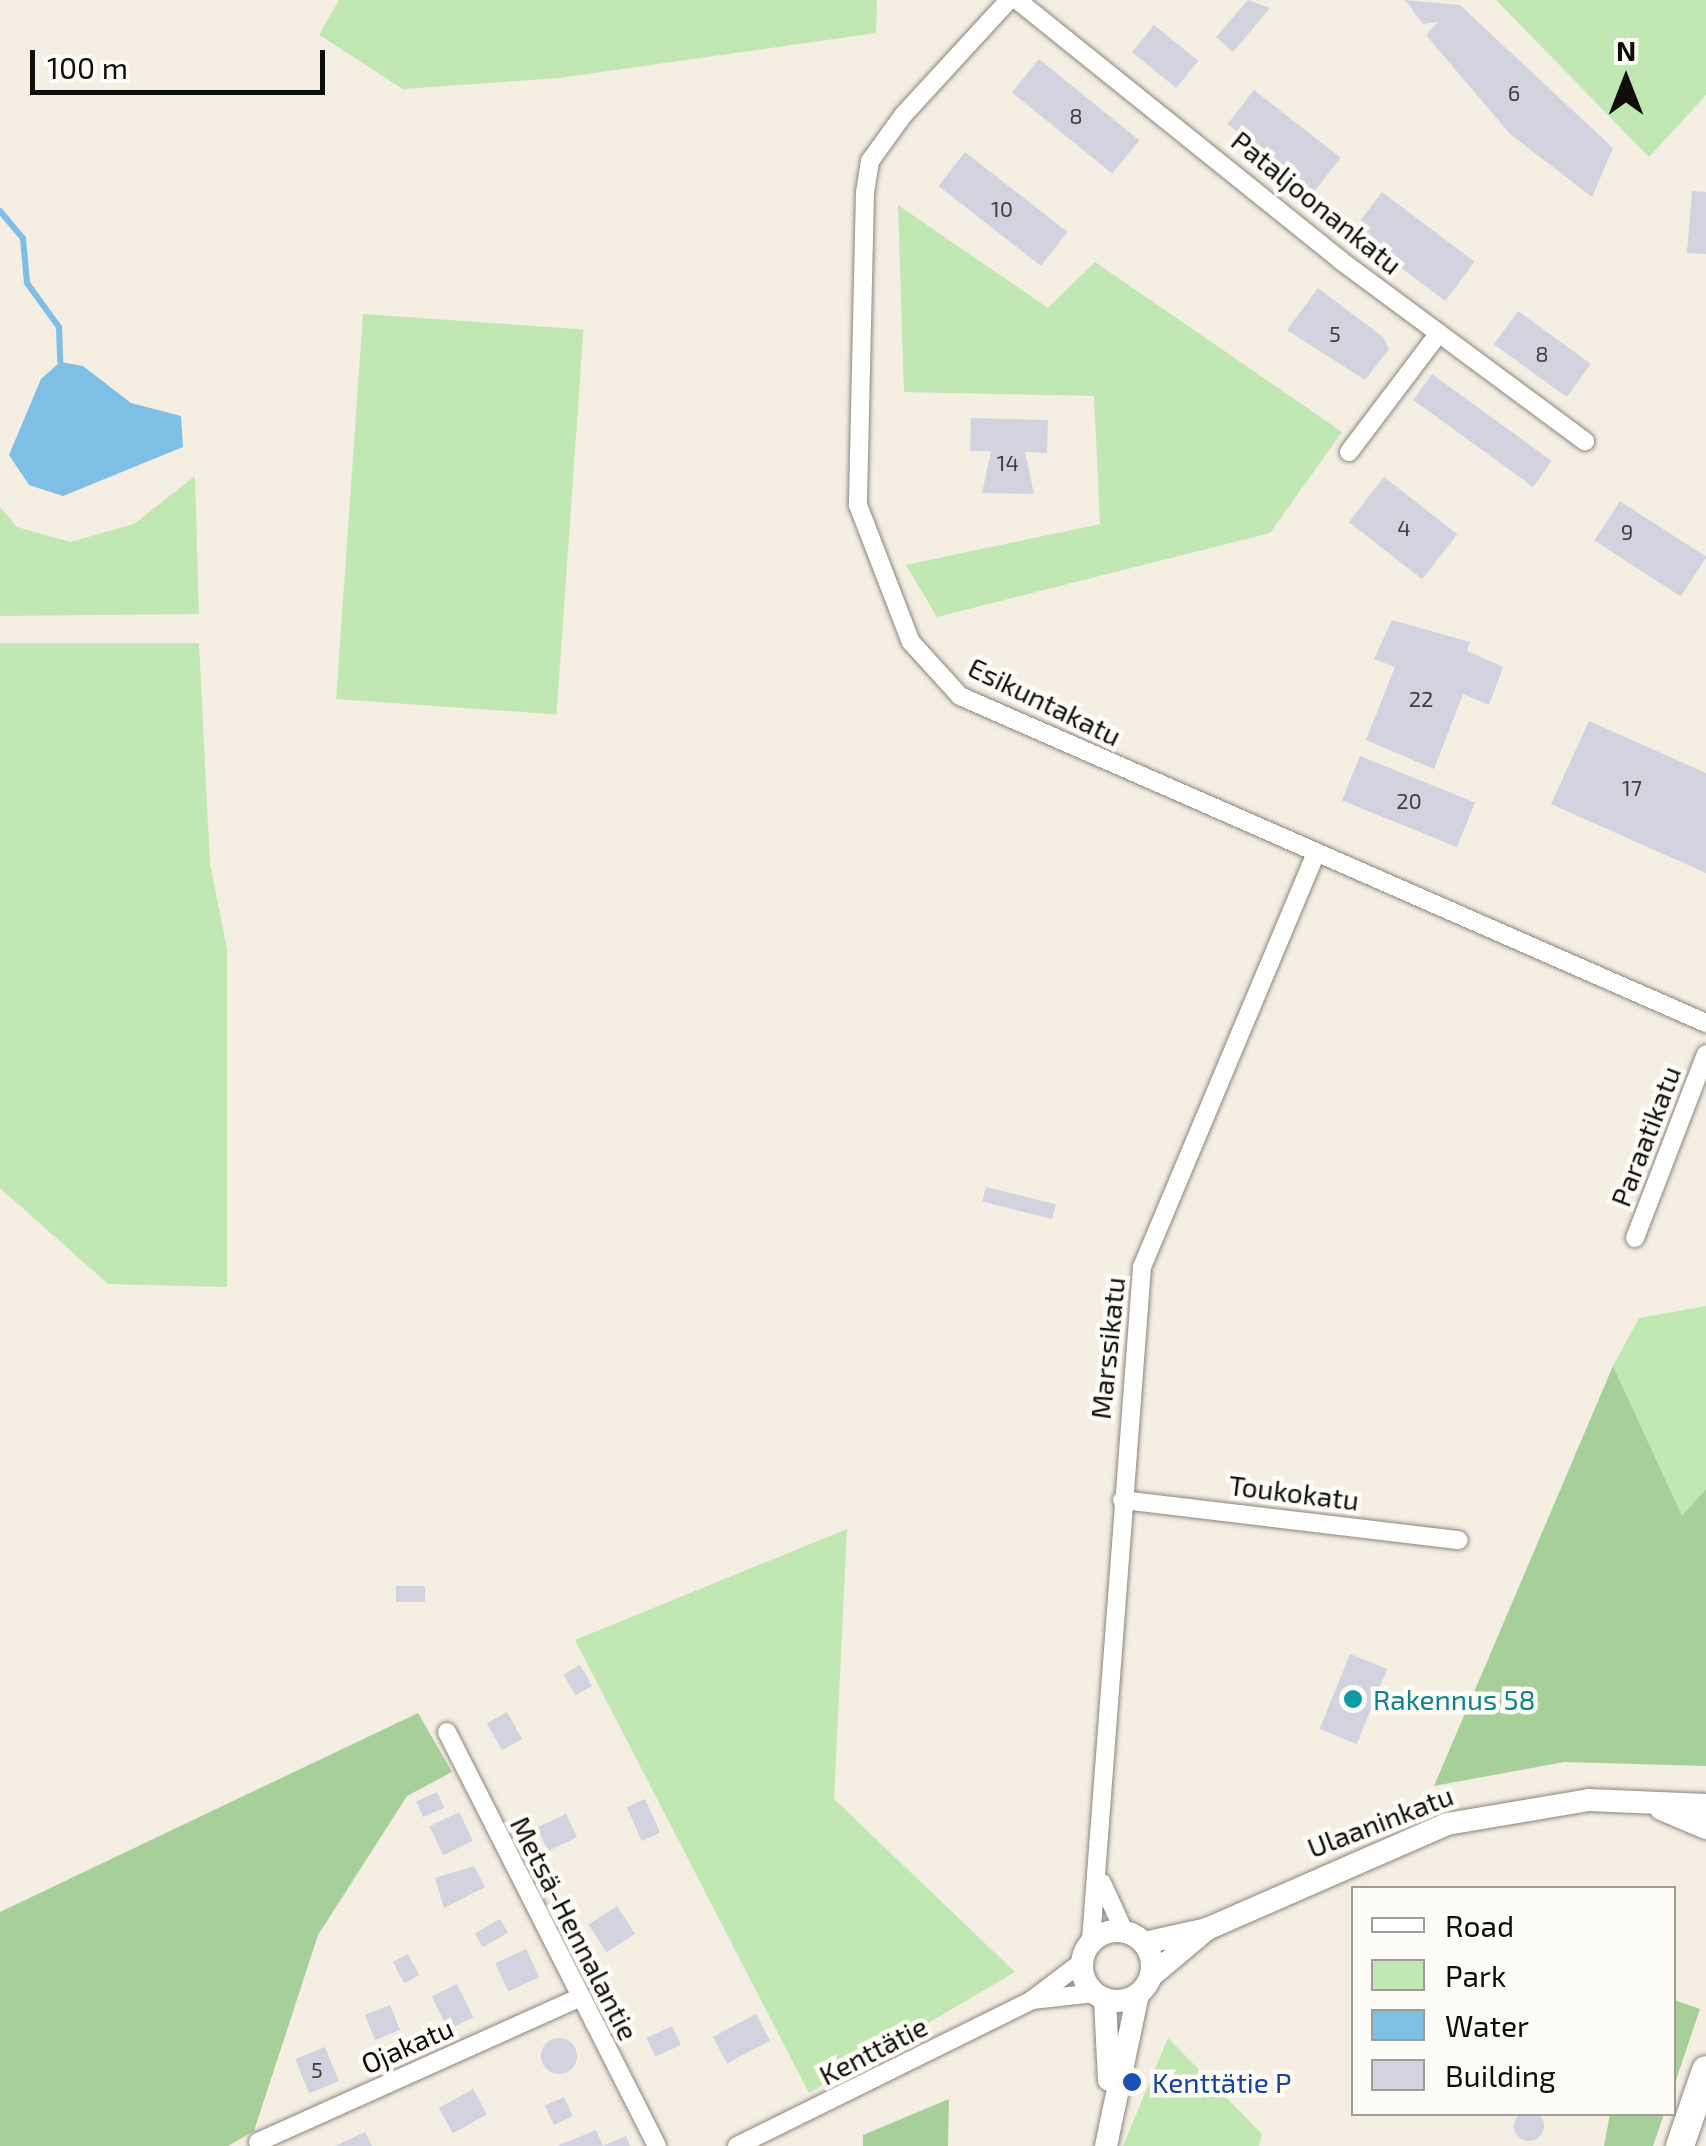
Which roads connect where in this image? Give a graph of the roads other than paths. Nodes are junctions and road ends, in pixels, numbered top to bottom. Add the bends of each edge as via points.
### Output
1 (1009, 0) edge
2 (1017, 0) edge
3 (1439, 333) junction
4 (1585, 441) dead end
5 (1349, 452) dead end
6 (1316, 852) junction
7 (1706, 1024) edge
8 (1706, 1054) edge
9 (1635, 1238) dead end
10 (1122, 1500) junction
11 (1459, 1540) dead end
12 (446, 1732) dead end
13 (1644, 1802) junction
14 (1706, 1805) edge
15 (1706, 1828) edge
16 (1102, 1882) junction
17 (1207, 1929) junction
18 (1134, 1937) junction
19 (1087, 1952) junction
20 (1144, 1985) junction
21 (1100, 1996) junction
22 (578, 1998) junction
23 (1032, 2000) junction
24 (1706, 2070) edge
25 (1110, 2102) junction
26 (258, 2142) dead end
27 (657, 2146) edge
28 (737, 2146) edge
29 (1106, 2146) edge
30 (1680, 2146) edge

1 - 6 street, Esikuntakatu via 870,161 858,505 865,542 911,642 960,696
2 - 3 street, Pataljoonankatu
3 - 4 street, Pataljoonankatu
3 - 5 street
6 - 7 street, Esikuntakatu
6 - 10 street, Marssikatu via 1142,1267
8 - 9 street, Paraatikatu
10 - 11 street, Toukokatu
10 - 16 street, Marssikatu
12 - 22 street, Metsä-Hennalantie
13 - 14 street, Ulaaninkatu
13 - 15 street, Ulaaninkatu
13 - 17 street, Ulaaninkatu via 1523,1807 1447,1824
16 - 18 street
16 - 19 street, Marssikatu
17 - 18 street
17 - 20 street
18 - 19 street
18 - 20 street
19 - 21 street
19 - 23 street
20 - 21 street
20 - 25 street
21 - 23 street
21 - 25 street
22 - 26 street, Ojakatu
22 - 27 street, Metsä-Hennalantie
23 - 28 street, Kenttätie
24 - 30 main road
25 - 29 street

